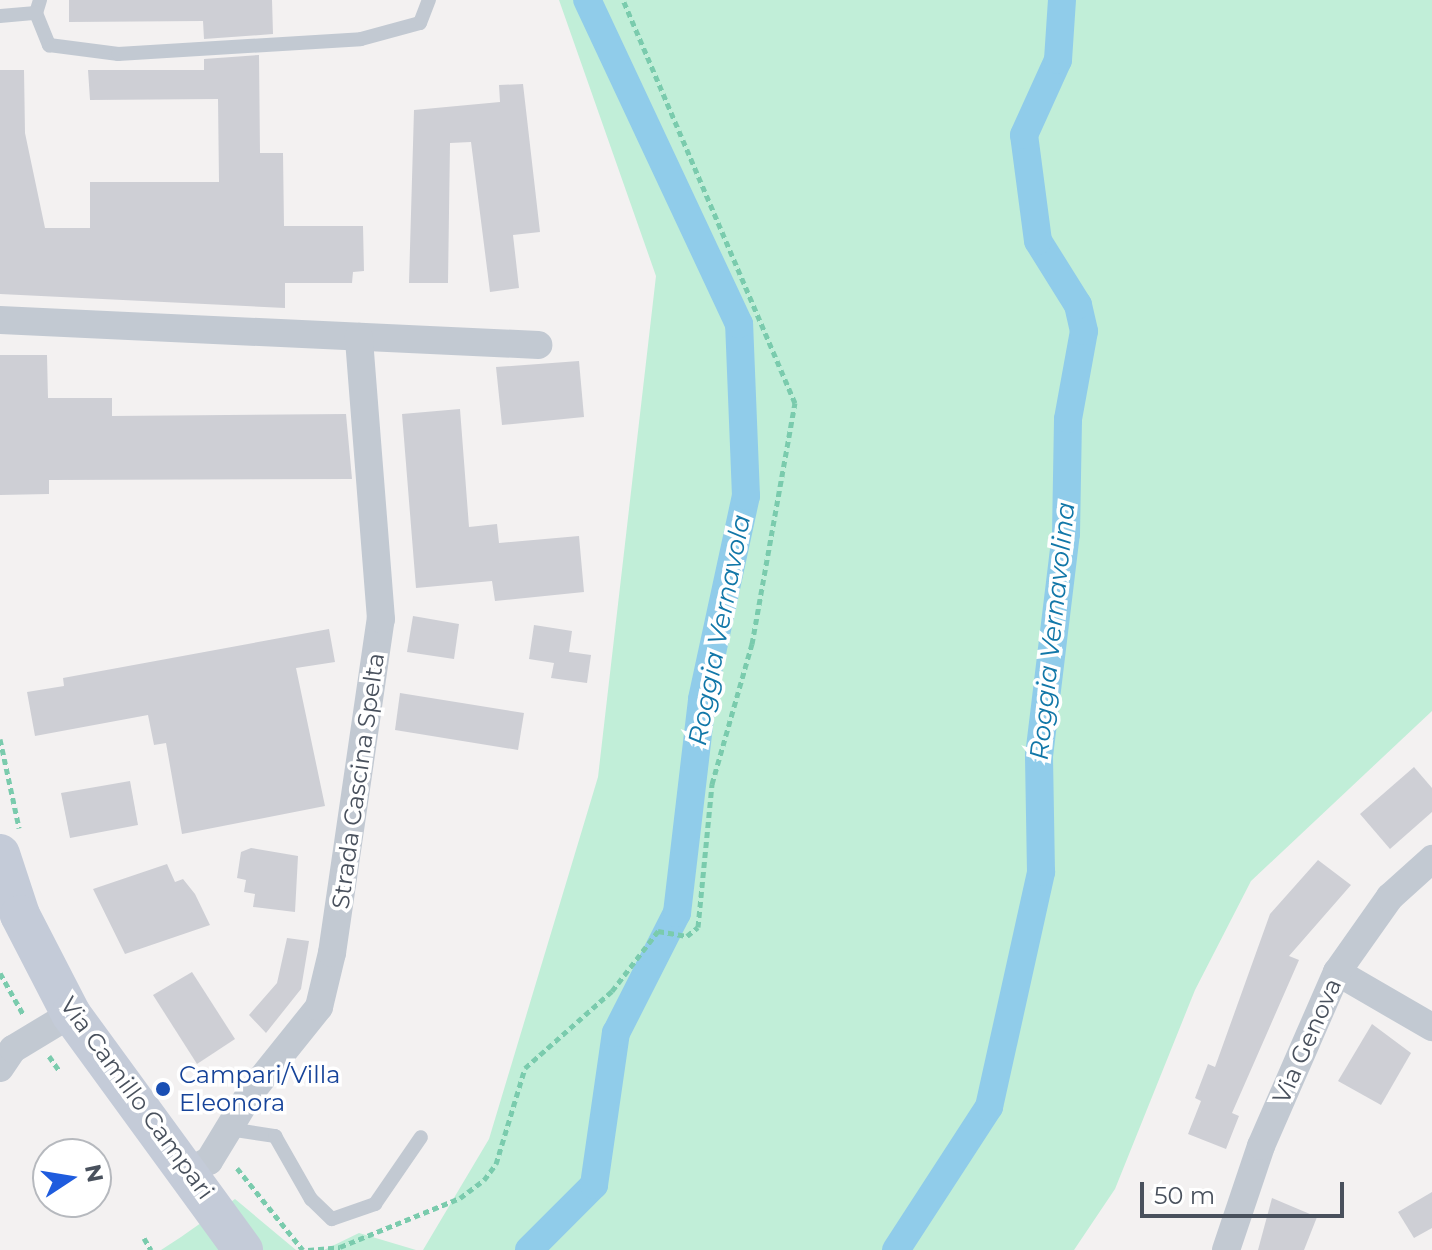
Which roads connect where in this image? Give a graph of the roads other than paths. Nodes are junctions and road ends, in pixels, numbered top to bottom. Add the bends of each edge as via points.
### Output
1 (429, 0) edge
2 (38, 7) edge
3 (0, 16) edge
4 (0, 320) edge
5 (359, 337) junction
6 (538, 345) dead end
7 (12, 847) edge
8 (1432, 859) edge
9 (1337, 972) junction
10 (71, 1014) junction
11 (1432, 1027) edge
12 (0, 1068) edge
13 (228, 1129) junction
14 (421, 1137) dead end
15 (197, 1167) junction
16 (243, 1250) edge
17 (1226, 1250) edge

1 - 2 lane via 420,23 361,39 118,54 49,45
2 - 3 lane
4 - 5 street
5 - 6 street
5 - 13 street, Strada Cascina Spelta via 381,619 332,953 319,1007
7 - 10 street, Via Camillo Campari via 20,915
8 - 9 street, Via Genova via 1390,897
9 - 11 street
9 - 17 street, Via Genova via 1261,1146
10 - 12 street via 13,1049
10 - 15 street, Via Camillo Campari
13 - 14 lane via 275,1136 311,1199 332,1219 375,1204
13 - 15 street, Strada Cascina Spelta
15 - 16 street, Via Camillo Campari

